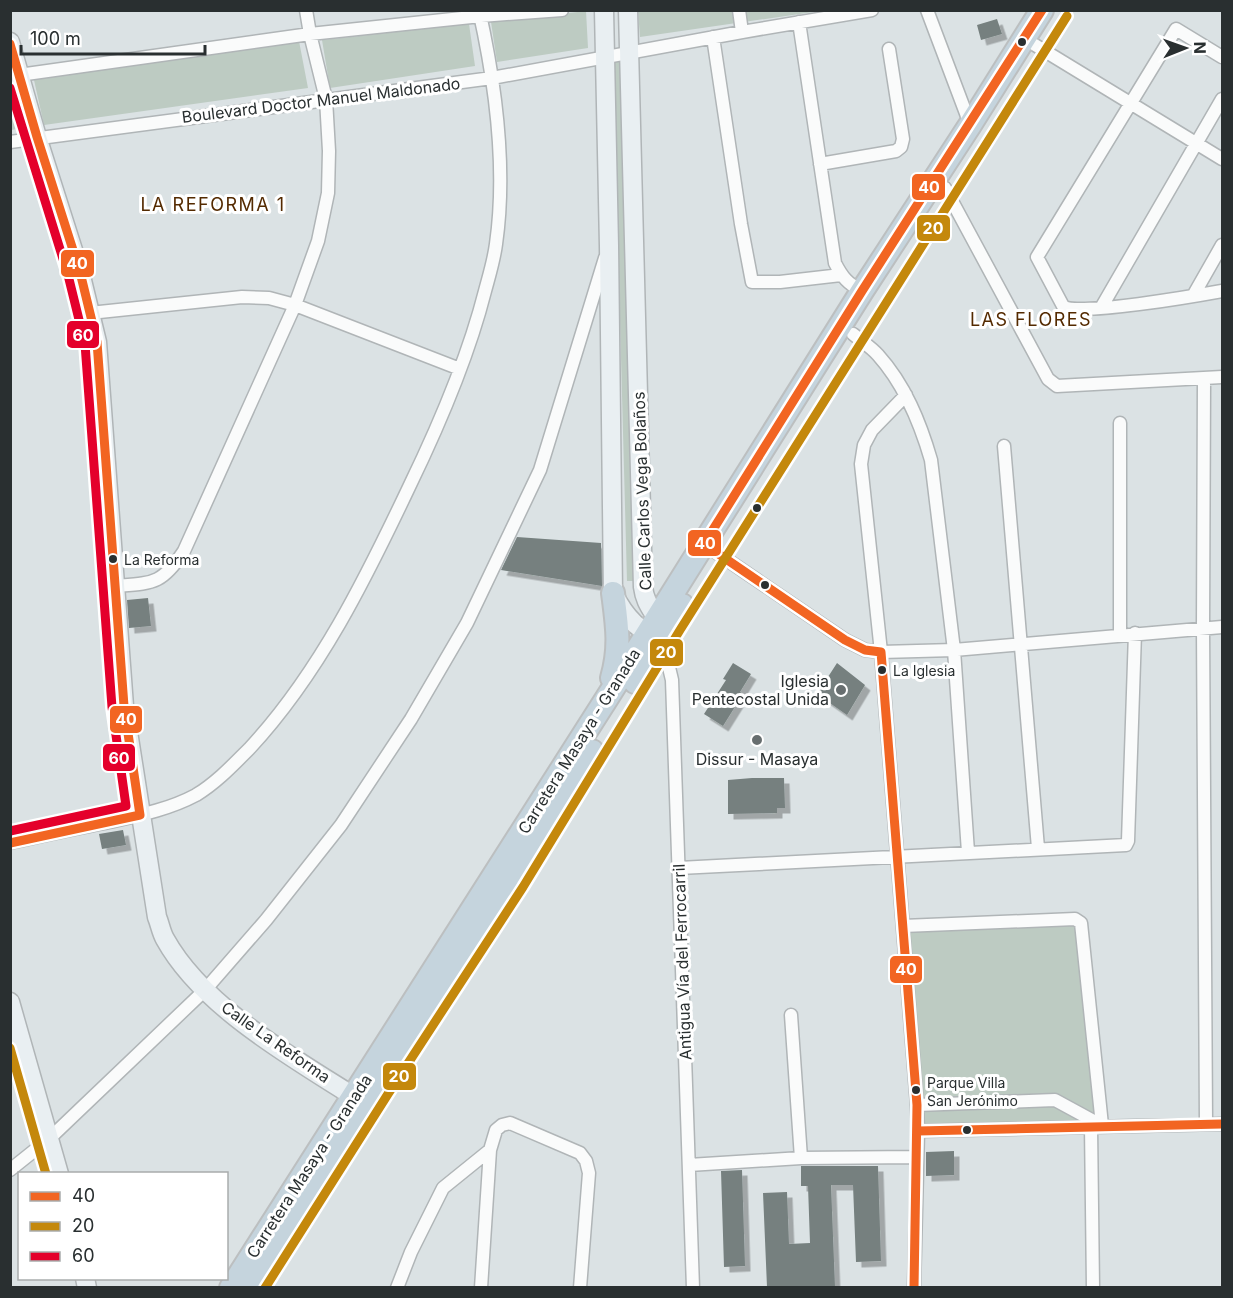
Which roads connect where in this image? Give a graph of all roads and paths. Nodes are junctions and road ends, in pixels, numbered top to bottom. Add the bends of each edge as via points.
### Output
1 (306, 10) edge
2 (562, 10) edge
3 (604, 10) edge
4 (628, 10) edge
5 (739, 10) edge
6 (872, 10) edge
7 (927, 10) edge
8 (1057, 10) edge
9 (1041, 11) edge
10 (480, 13) edge
11 (835, 13) edge
12 (799, 22) junction
13 (742, 32) junction
14 (310, 34) junction
15 (714, 37) junction
16 (10, 42) edge
17 (1035, 45) junction
18 (888, 49) dead end
19 (630, 53) junction
20 (604, 57) junction
21 (1222, 57) edge
22 (15, 75) edge
23 (492, 78) junction
24 (326, 99) junction
25 (1222, 99) edge
26 (1130, 104) junction
27 (970, 125) junction
28 (37, 137) junction
29 (10, 142) edge
30 (1197, 145) junction
31 (1222, 159) edge
32 (820, 164) junction
33 (945, 188) junction
34 (1222, 245) edge
35 (609, 246) junction
36 (841, 274) junction
37 (862, 291) junction
38 (1222, 291) edge
39 (1193, 296) junction
40 (295, 305) junction
41 (1101, 308) junction
42 (90, 313) junction
43 (853, 334) junction
44 (460, 369) junction
45 (1222, 377) edge
46 (1204, 380) junction
47 (906, 395) junction
48 (1120, 423) dead end
49 (1004, 446) dead end
50 (710, 548) junction
51 (116, 586) junction
52 (613, 593) junction
53 (1222, 627) edge
54 (1203, 628) junction
55 (655, 629) junction
56 (1135, 633) junction
57 (1120, 634) junction
58 (1019, 644) junction
59 (954, 650) junction
60 (881, 652) junction
61 (607, 698) junction
62 (140, 815) junction
63 (10, 843) edge
64 (1038, 848) junction
65 (968, 852) junction
66 (896, 858) junction
67 (679, 868) junction
68 (903, 926) junction
69 (205, 990) junction
70 (10, 1002) edge
71 (791, 1015) dead end
72 (353, 1096) junction
73 (917, 1105) junction
74 (1206, 1124) junction
75 (1222, 1124) edge
76 (1096, 1126) junction
77 (918, 1131) junction
78 (50, 1138) junction
79 (490, 1150) junction
80 (917, 1157) junction
81 (801, 1158) junction
82 (688, 1165) junction
83 (10, 1170) edge
84 (59, 1172) edge
85 (231, 1287) edge
86 (250, 1287) edge
87 (397, 1287) edge
88 (481, 1287) edge
89 (580, 1287) edge
90 (693, 1287) edge
91 (914, 1287) edge
92 (1093, 1287) edge

1 - 14 street
2 - 10 street
3 - 20 street, Calle Carlos Vega Bolaños
4 - 19 street, Calle Carlos Vega Bolaños
5 - 13 street
6 - 11 street, Boulevard Doctor Manuel Maldonado
7 - 27 street
8 - 17 highway, Carretera Masaya - Granada
9 - 27 highway, Carretera Masaya - Granada
10 - 14 street
10 - 23 street
11 - 12 street, Boulevard Doctor Manuel Maldonado
12 - 13 street, Boulevard Doctor Manuel Maldonado
12 - 32 street
13 - 15 street, Boulevard Doctor Manuel Maldonado
14 - 22 street
14 - 24 street
15 - 19 street, Boulevard Doctor Manuel Maldonado
15 - 36 street via 752,282
16 - 22 street, Calle La Reforma
17 - 26 street
17 - 33 highway, Carretera Masaya - Granada
18 - 32 street via 903,139 901,147
19 - 20 street, Boulevard Doctor Manuel Maldonado
19 - 55 street, Calle Carlos Vega Bolaños via 643,587
20 - 23 street, Boulevard Doctor Manuel Maldonado
20 - 35 street, Calle Carlos Vega Bolaños
21 - 26 street via 1176,29
22 - 28 street, Calle La Reforma
23 - 24 street, Boulevard Doctor Manuel Maldonado
23 - 44 street via 500,170 499,222 479,316
24 - 28 street, Boulevard Doctor Manuel Maldonado
24 - 40 street via 328,193 318,241
25 - 30 street
26 - 30 street
26 - 41 street via 1037,257 1066,309
27 - 37 highway, Carretera Masaya - Granada
28 - 29 street, Boulevard Doctor Manuel Maldonado
28 - 42 street, Calle La Reforma
30 - 31 street
30 - 41 street
32 - 36 street via 835,262
33 - 43 highway, Carretera Masaya - Granada
33 - 46 street via 1052,384
34 - 39 street
35 - 52 street, Calle Carlos Vega Bolaños
35 - 69 street via 540,470 467,623 411,719 341,825
36 - 37 street via 848,284
37 - 50 highway, Carretera Masaya - Granada
38 - 39 street
39 - 41 street
40 - 42 street via 269,298 242,297
40 - 44 street
40 - 51 street via 184,551 167,574 156,581
42 - 51 street, Calle La Reforma via 98,342
43 - 47 street via 877,353
43 - 50 highway, Carretera Masaya - Granada
44 - 62 street via 430,444 380,548 337,628 278,716 228,770 198,794
45 - 46 street
46 - 54 street
47 - 59 street via 931,460
47 - 60 street via 872,430 861,464
48 - 57 street
49 - 58 street
50 - 55 highway, Carretera Masaya - Granada
50 - 60 street via 845,640 865,650
51 - 62 street, Calle La Reforma via 124,706
52 - 55 street, Calle Carlos Vega Bolaños via 622,611
52 - 61 highway via 619,637
53 - 54 street
54 - 56 street
54 - 74 street
55 - 61 highway, Carretera Masaya - Granada
55 - 67 street, Antigua Vía del Ferrocarril via 672,680
55 - 86 highway, Carretera Masaya - Granada via 513,880
56 - 57 street
56 - 64 street via 1128,841 1122,846
57 - 58 street
58 - 59 street
58 - 64 street
59 - 60 street
59 - 65 street
60 - 66 street
61 - 72 highway, Carretera Masaya - Granada
62 - 63 street
62 - 69 street, Calle La Reforma via 164,938
64 - 65 street
65 - 66 street
66 - 67 street
66 - 68 street
67 - 82 street, Antigua Vía del Ferrocarril
68 - 73 street
68 - 76 street via 1075,919 1081,923
69 - 72 street, Calle La Reforma via 244,1023
69 - 78 street
70 - 78 street
71 - 81 street
72 - 85 highway, Carretera Masaya - Granada
73 - 76 street via 1055,1100
73 - 77 street
74 - 75 street
74 - 76 street
76 - 77 street
76 - 92 street
77 - 80 street
78 - 83 street
78 - 84 street
79 - 87 street via 443,1188
79 - 88 street
79 - 89 street via 496,1130 510,1123 580,1153 586,1161 589,1173
80 - 81 street
80 - 91 street
81 - 82 street
82 - 90 street, Antigua Vía del Ferrocarril

